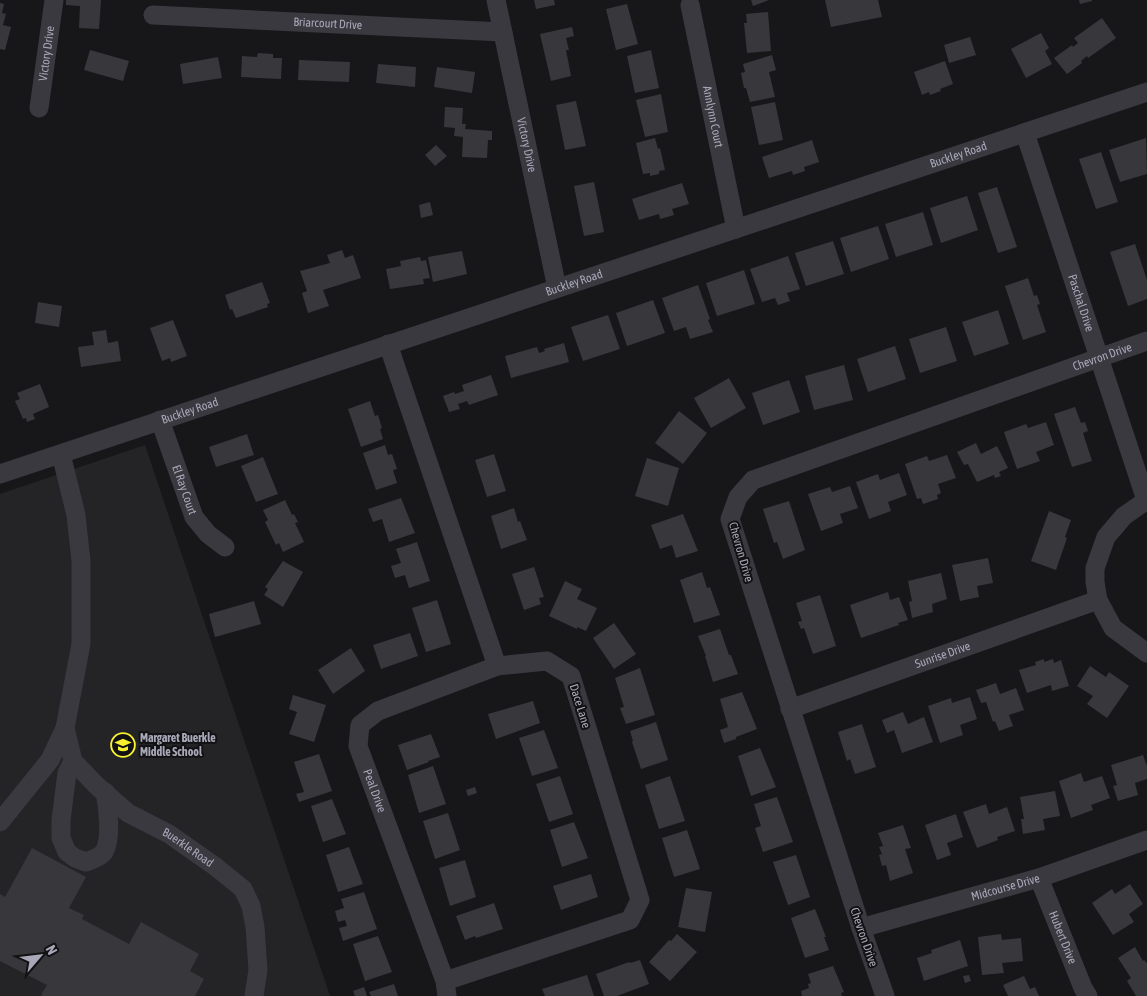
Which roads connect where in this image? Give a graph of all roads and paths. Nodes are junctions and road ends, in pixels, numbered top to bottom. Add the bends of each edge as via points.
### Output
1 (54, 0) edge
2 (496, 0) edge
3 (690, 5) dead end
4 (153, 15) dead end
5 (503, 32) junction
6 (1147, 92) edge
7 (40, 108) dead end
8 (1025, 133) junction
9 (736, 229) junction
10 (557, 288) junction
11 (1147, 341) edge
12 (388, 344) junction
13 (1098, 357) junction
14 (160, 420) junction
15 (60, 454) junction
16 (0, 474) edge
17 (1147, 500) edge
18 (225, 547) dead end
19 (1098, 600) junction
20 (1147, 653) edge
21 (497, 666) junction
22 (790, 709) junction
23 (66, 728) junction
24 (73, 762) junction
25 (105, 792) junction
26 (0, 822) edge
27 (1147, 840) edge
28 (1039, 878) junction
29 (861, 928) junction
30 (446, 989) edge
31 (254, 996) edge
32 (886, 996) edge
33 (1088, 996) edge

1 - 7 street, Victory Drive
2 - 5 street, Victory Drive
3 - 9 street, Annlynn Court
4 - 5 street, Briarcourt Drive
5 - 10 street, Victory Drive
6 - 8 street, Buckley Road
8 - 9 street, Buckley Road
8 - 13 street, Paschal Drive
9 - 10 street, Buckley Road
10 - 12 street, Buckley Road
11 - 13 street, Chevron Drive
12 - 14 street, Buckley Road
12 - 21 street
13 - 17 street, Paschal Drive
13 - 22 street, Chevron Drive via 753,480 738,497 730,519
14 - 15 street, Buckley Road
14 - 18 street, El Ray Court via 194,517
15 - 16 street, Buckley Road
15 - 23 street via 76,515 80,561 81,644
17 - 19 street via 1124,516 1106,537 1095,568
19 - 20 street via 1113,628
19 - 22 street, Sunrise Drive
21 - 30 street, Peal Drive via 378,711 360,725 358,746
21 - 30 street, Dace Lane via 547,661 571,676 640,900 630,920
22 - 29 street, Chevron Drive
23 - 24 street
23 - 26 street via 50,760
24 - 25 street, Buerkle Road
24 - 25 street via 68,773 61,838 67,852 86,862 104,852 108,839
25 - 31 street, Buerkle Road via 128,812 169,834 243,889 251,906 255,928 258,970
27 - 28 street, Midcourse Drive
28 - 29 street, Midcourse Drive
28 - 33 street, Hubert Drive
29 - 32 street, Chevron Drive

